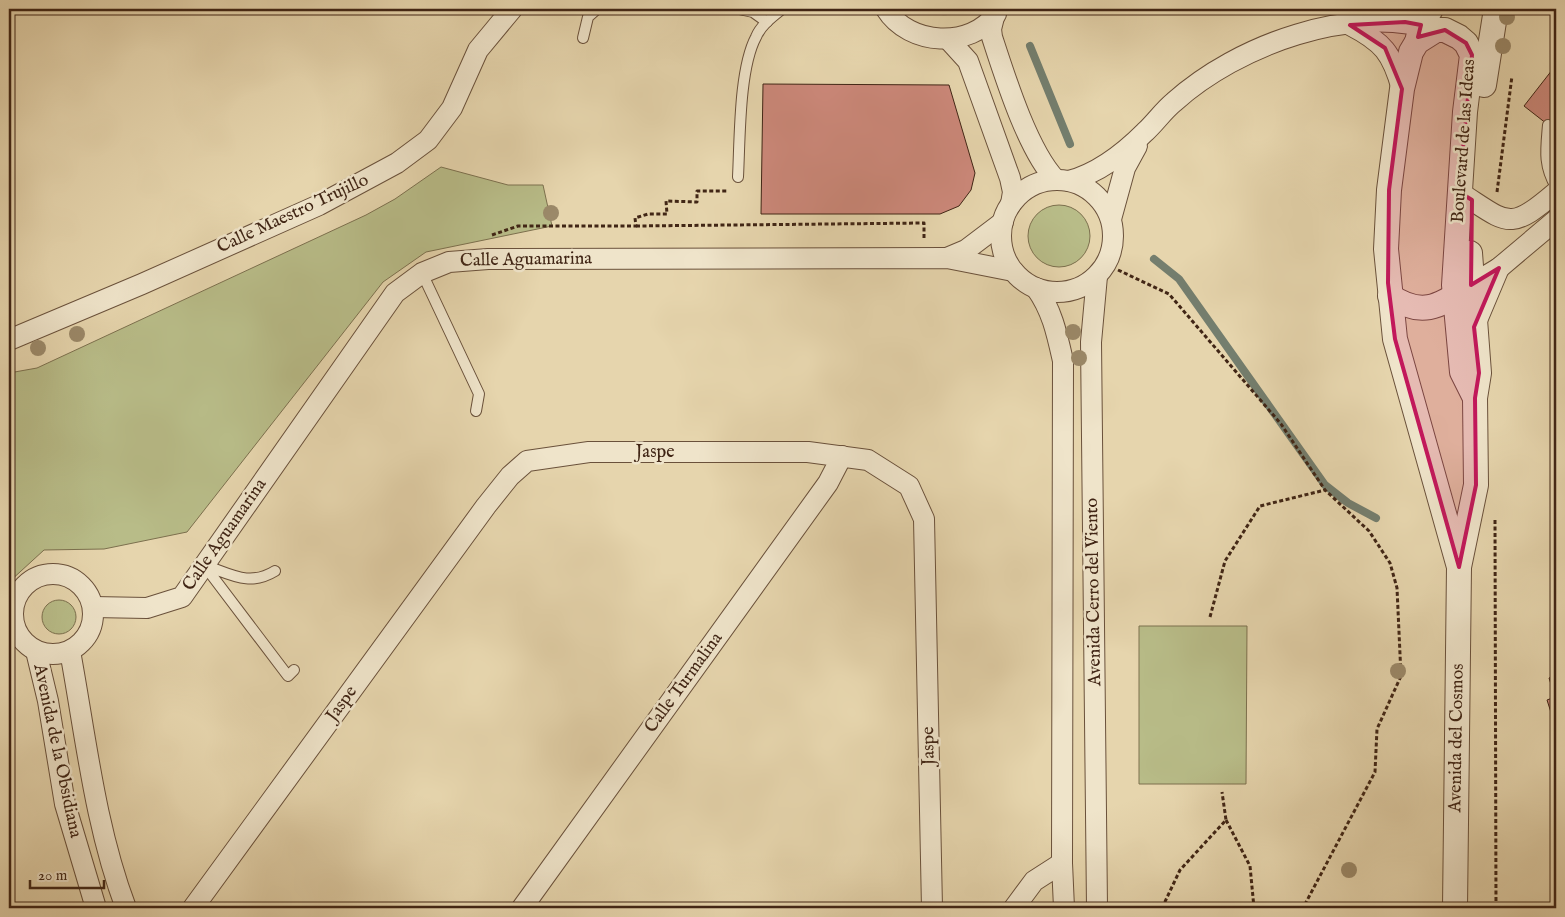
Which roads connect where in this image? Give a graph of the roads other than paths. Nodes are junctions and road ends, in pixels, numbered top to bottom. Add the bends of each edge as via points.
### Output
1 (512, 9) edge
2 (597, 9) edge
3 (738, 9) edge
4 (782, 9) edge
5 (1382, 9) edge
6 (1496, 9) edge
7 (885, 10) edge
8 (997, 13) edge
9 (767, 22) junction
10 (1343, 25) junction
11 (1426, 26) edge
12 (583, 38) dead end
13 (948, 39) junction
14 (1402, 89) junction
15 (1548, 125) dead end
16 (1145, 133) junction
17 (738, 176) road end
18 (1063, 180) junction
19 (1556, 187) edge
20 (1556, 192) edge
21 (1466, 196) junction
22 (1007, 213) junction
23 (1111, 219) junction
24 (1556, 220) edge
25 (947, 258) junction
26 (1499, 268) junction
27 (1102, 270) junction
28 (1013, 271) junction
29 (422, 273) junction
30 (1036, 288) junction
31 (1463, 291) junction
32 (1390, 296) junction
33 (1474, 326) junction
34 (9, 340) edge
35 (1475, 398) junction
36 (476, 411) dead end
37 (842, 456) junction
38 (204, 565) junction
39 (1459, 567) junction
40 (275, 571) dead end
41 (93, 608) junction
42 (11, 618) edge
43 (36, 651) junction
44 (70, 651) junction
45 (294, 670) dead end
46 (1062, 863) junction
47 (96, 908) edge
48 (126, 908) edge
49 (194, 908) edge
50 (522, 908) edge
51 (932, 908) edge
52 (1014, 908) edge
53 (1064, 908) edge
54 (1097, 908) edge
55 (1455, 908) edge

1 - 34 street, Calle Maestro Trujillo via 478,50 452,108 428,140 397,163 319,205
2 - 12 lane via 588,17
3 - 9 lane via 753,12
4 - 9 lane
5 - 10 lane
6 - 21 street
7 - 13 street via 915,33
8 - 13 street via 965,36
8 - 18 street via 990,29 992,37 1036,155
9 - 17 lane via 756,35 747,56
10 - 11 street via 1390,21
10 - 14 street via 1374,38 1385,48
10 - 16 street via 1292,36 1232,62 1173,102
11 - 14 street via 1411,52
11 - 21 street, Boulevard de las Ideas via 1459,37 1472,55 1465,112
13 - 22 street via 968,61 1010,178 1012,192
14 - 32 street via 1389,190 1386,249
15 - 19 lane via 1548,173
16 - 18 street via 1106,166 1088,176
16 - 23 street via 1124,168
18 - 22 street via 1039,183 1023,191
18 - 23 street via 1084,186 1096,194
20 - 21 street via 1529,214 1508,221 1494,216
21 - 31 street, Boulevard de las Ideas
22 - 25 street, Calle Aguamarina via 966,250
22 - 28 street via 1002,248
23 - 27 street via 1114,234 1112,250
24 - 26 street
25 - 28 street, Calle Aguamarina
25 - 29 street, Calle Aguamarina via 488,259 449,262
26 - 31 street
26 - 33 street
27 - 30 street via 1075,290 1062,293
27 - 54 street, Avenida Cerro del Viento via 1091,342
28 - 30 street via 1023,282
29 - 36 lane via 479,394
29 - 38 street, Calle Aguamarina via 395,293
30 - 46 street, Avenida Cerro del Viento via 1054,321 1063,361
31 - 32 street via 1430,308 1402,304
31 - 33 street, Avenida del Cosmos
31 - 35 street, Avenida del Cosmos via 1462,372
32 - 39 street, Avenida del Cosmos via 1395,339
33 - 35 street, Avenida del Cosmos via 1479,373
35 - 39 street, Avenida del Cosmos via 1476,485
37 - 49 street, Jaspe via 808,452 589,452 527,461 486,506
37 - 50 street, Calle Turmalina via 828,483
37 - 51 street, Jaspe via 868,460 909,486 924,519
38 - 40 lane via 248,580 263,579
38 - 41 street, Calle Aguamarina via 182,597 147,608
38 - 45 lane via 288,676
39 - 55 street, Avenida del Cosmos
41 - 42 street via 88,594 78,582 66,576 49,574 36,578 21,590
41 - 44 street via 92,625 86,637
42 - 43 street via 24,643
43 - 44 street via 45,654
43 - 47 street, Avenida de la Obsidiana via 65,804
44 - 48 street, Avenida de la Obsidiana via 88,762 111,868
46 - 52 street via 1034,881
46 - 53 street, Avenida Cerro del Viento

